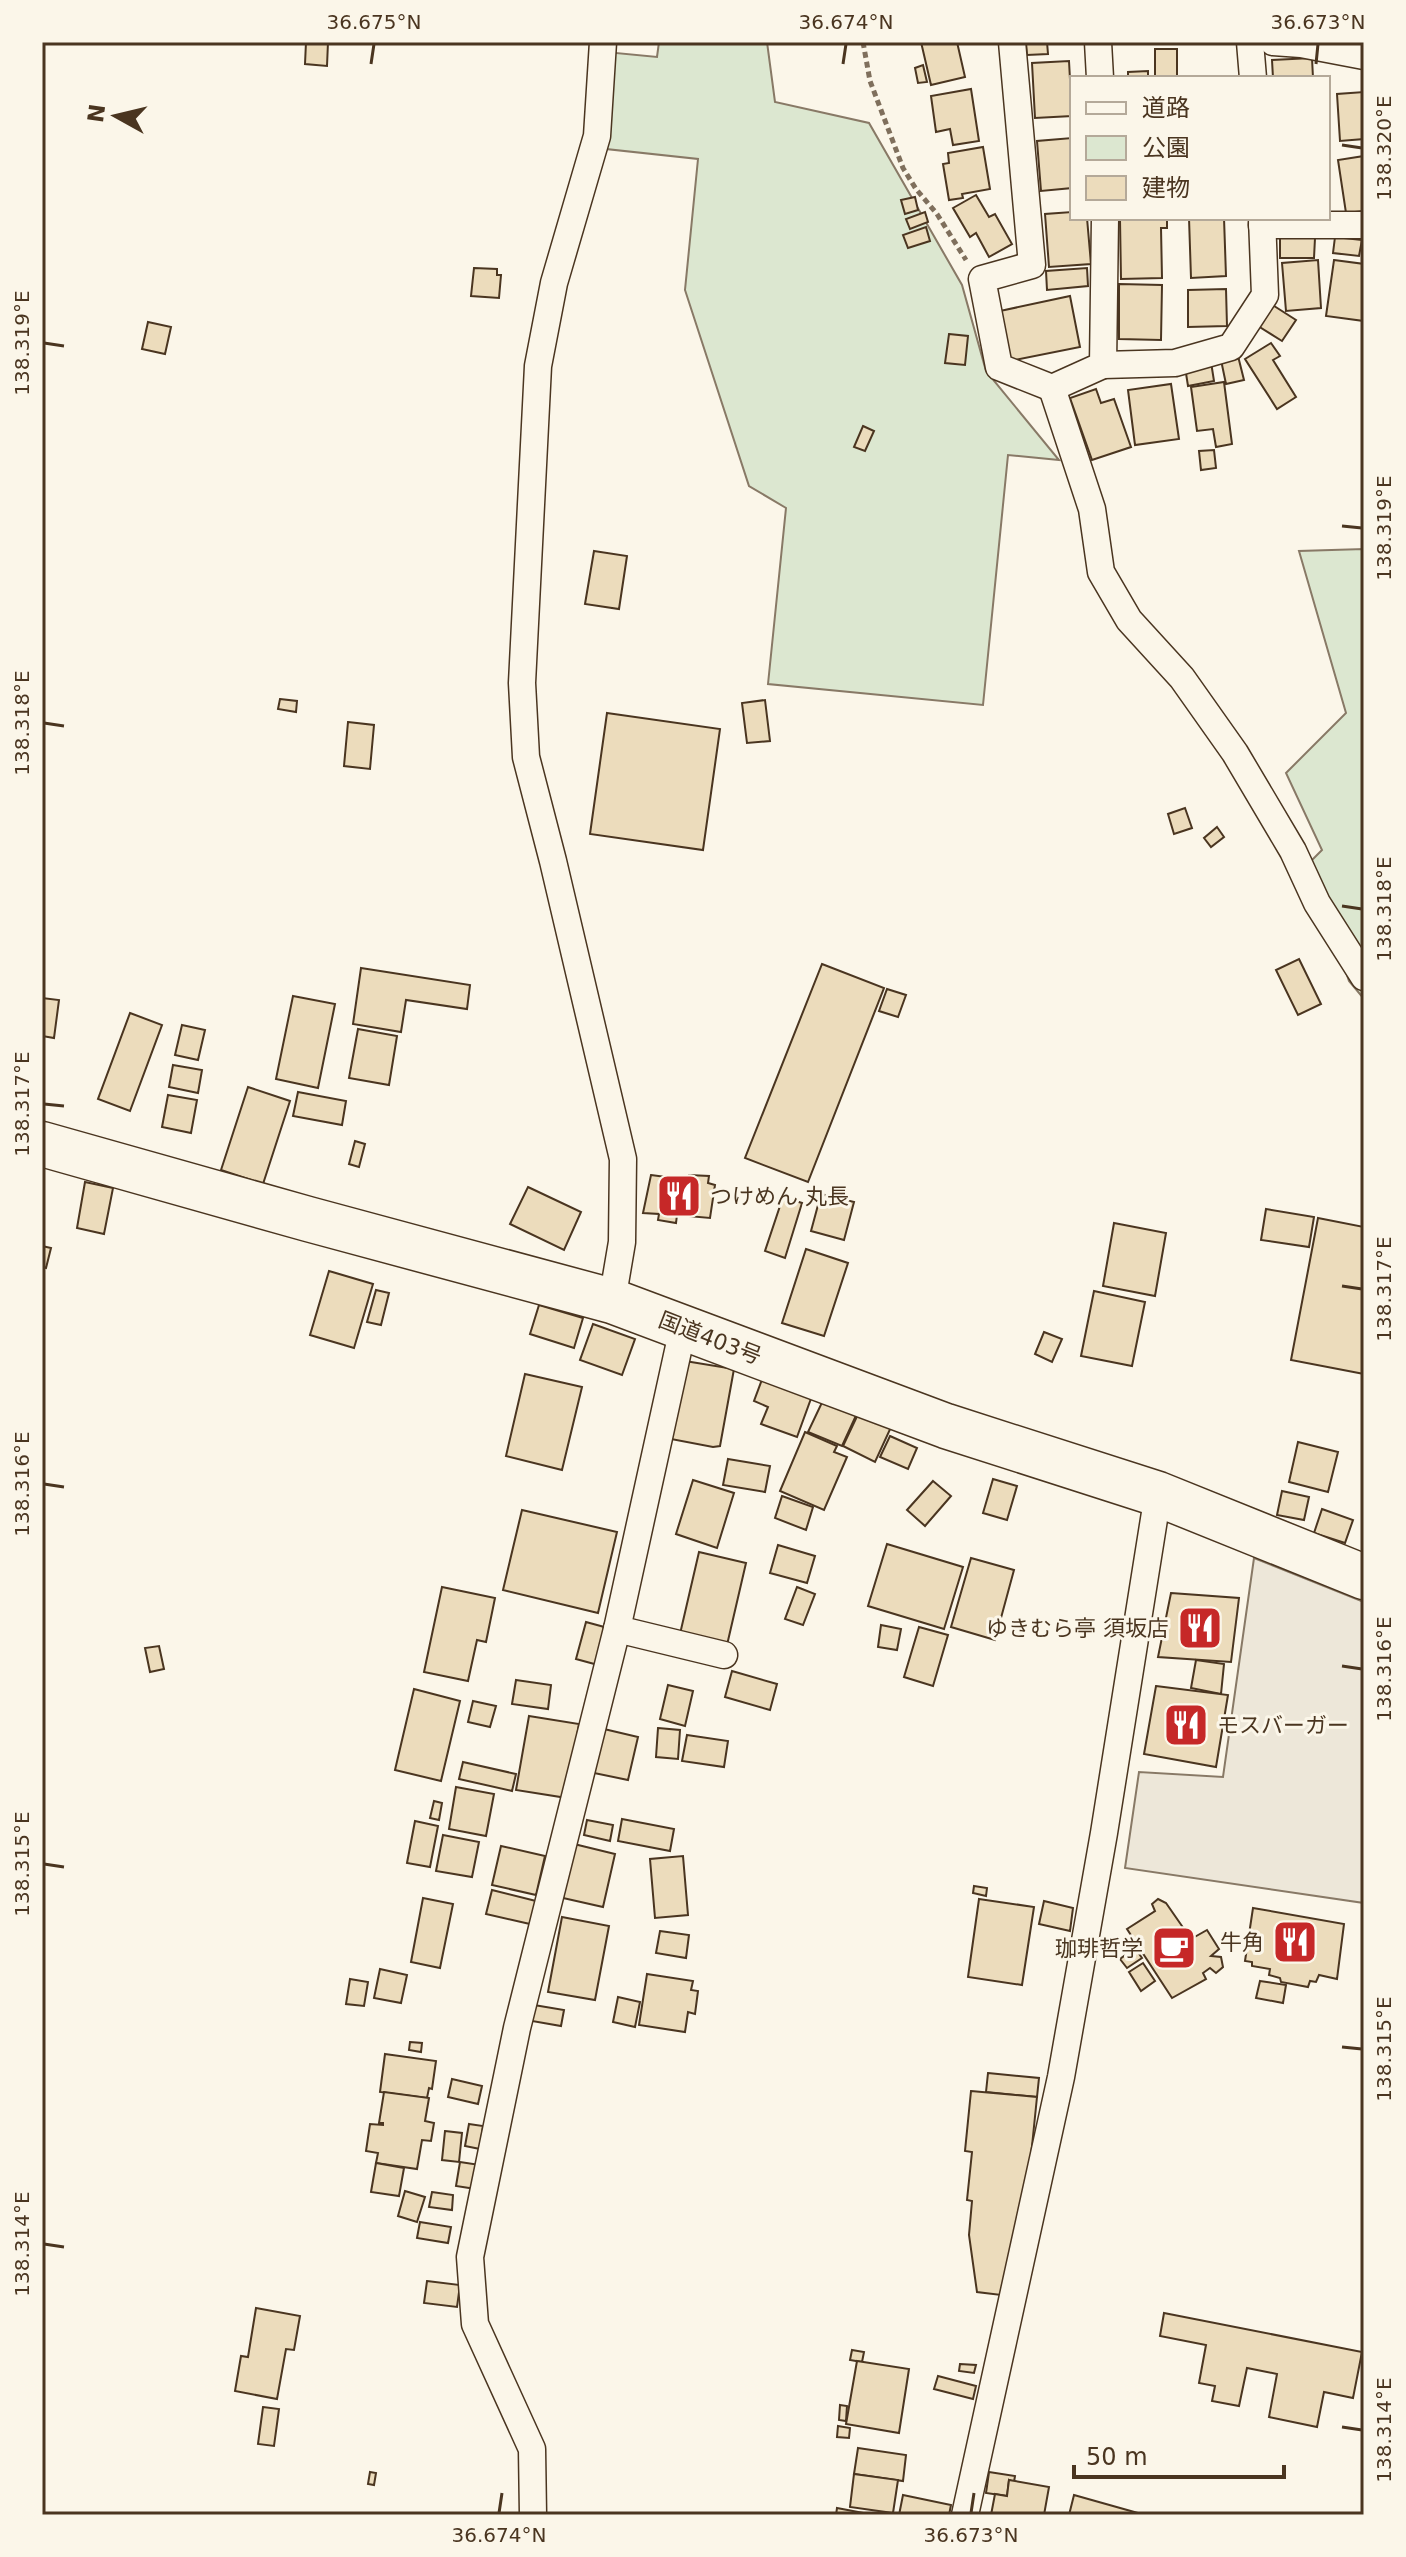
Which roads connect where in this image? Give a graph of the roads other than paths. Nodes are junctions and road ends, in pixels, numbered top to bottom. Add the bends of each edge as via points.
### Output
1 (603, 42) edge
2 (1012, 42) edge
3 (1098, 42) edge
4 (1250, 42) edge
5 (1273, 42) edge
6 (1364, 56) edge
7 (1100, 76) edge
8 (1253, 76) edge
9 (1105, 220) edge
10 (1262, 221) edge
11 (1364, 225) edge
12 (1103, 365) junction
13 (1052, 388) junction
14 (1364, 977) edge
15 (42, 1144) edge
16 (612, 1301) junction
17 (683, 1328) junction
18 (1158, 1494) junction
19 (1364, 1577) edge
20 (617, 1629) junction
21 (724, 1655) dead end
22 (533, 2515) edge
23 (965, 2515) edge

1 - 16 street via 597,136 554,283 538,366 522,683 526,757 623,1159 622,1242
2 - 13 street via 1032,265 982,279 999,367
3 - 7 street
4 - 8 street
5 - 6 street
9 - 12 street
10 - 11 street
10 - 12 street via 1265,295 1231,347 1175,363
12 - 13 street
13 - 14 street via 1092,509 1101,572 1129,620 1182,678 1235,753
15 - 16 highway, 国道403号
16 - 17 highway, 国道403号
17 - 18 highway, 国道403号 via 946,1426
17 - 20 street
18 - 19 highway, 国道403号
18 - 23 street via 1061,2077
20 - 21 street
20 - 22 street via 517,2028 470,2257 475,2324 532,2449

